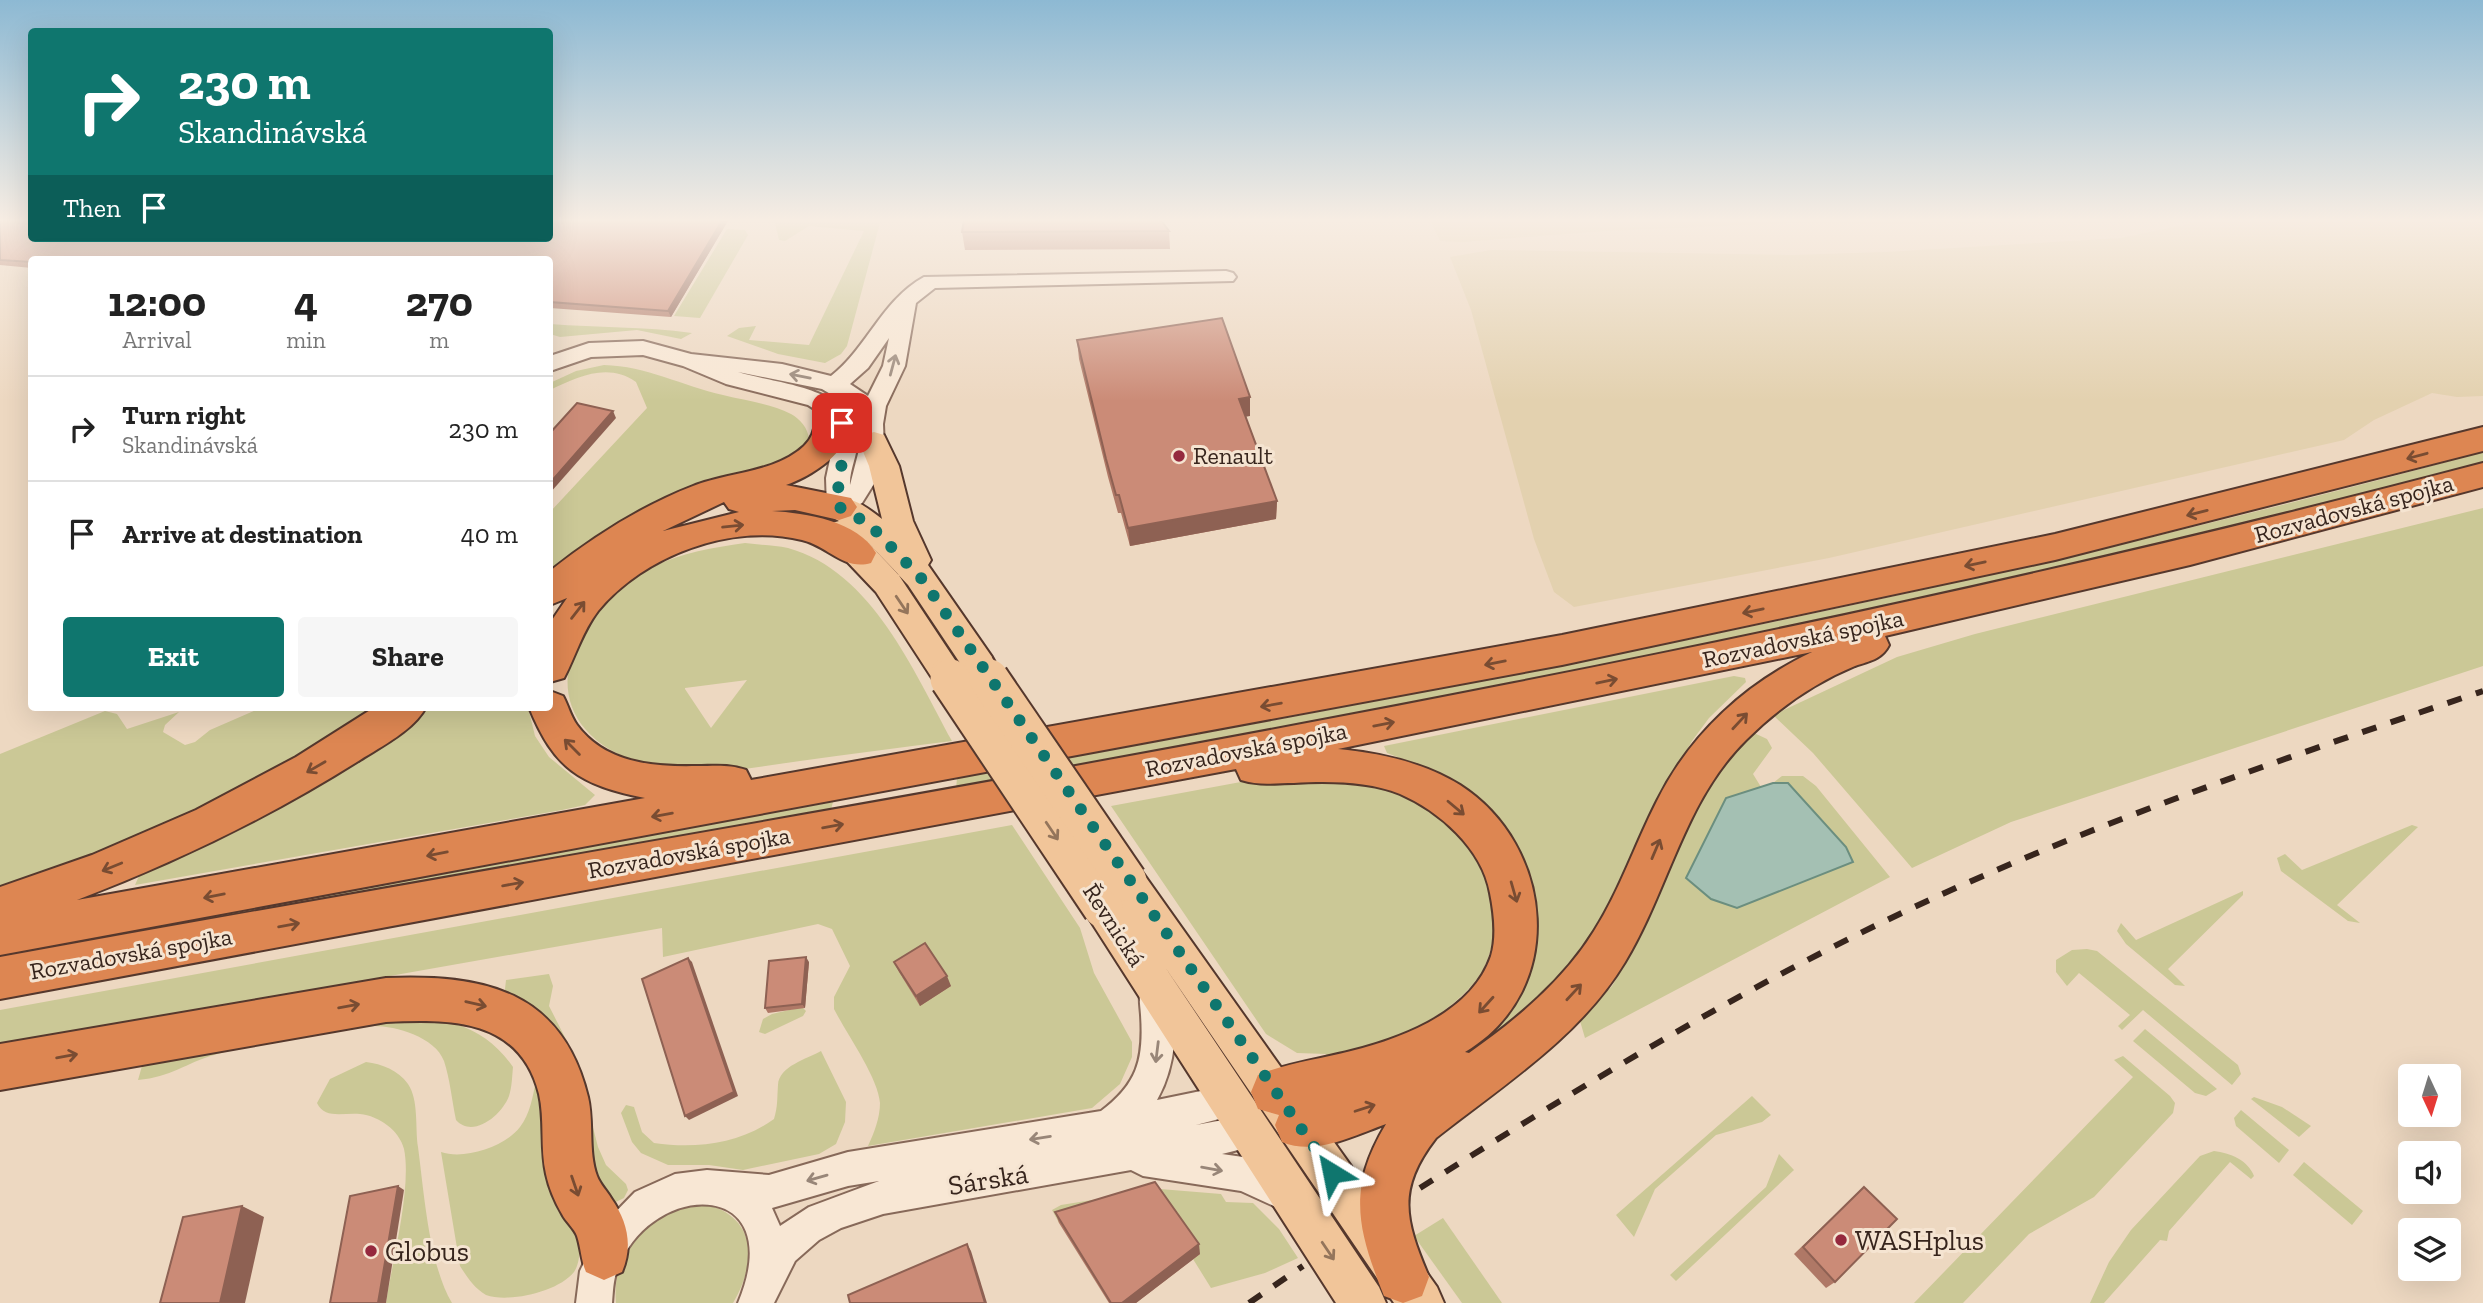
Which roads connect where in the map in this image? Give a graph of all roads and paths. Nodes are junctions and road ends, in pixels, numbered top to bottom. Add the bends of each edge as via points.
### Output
1 (959, 280) edge
2 (907, 303) junction
3 (553, 363) edge
4 (834, 398) junction
5 (872, 434) junction
6 (2483, 439) edge
7 (2483, 475) edge
8 (839, 507) junction
9 (654, 522) junction
10 (786, 525) junction
11 (858, 553) junction
12 (922, 579) junction
13 (2079, 579) junction
14 (553, 589) edge
15 (553, 658) edge
16 (963, 669) junction
17 (400, 711) edge
18 (551, 711) edge
19 (1023, 771) junction
20 (1115, 894) junction
21 (0, 907) edge
22 (0, 934) edge
23 (0, 978) edge
24 (1152, 984) junction
25 (1506, 1054) junction
26 (0, 1067) edge
27 (1287, 1108) junction
28 (1240, 1116) junction
29 (1114, 1141) junction
30 (720, 1189) junction
31 (1293, 1198) junction
32 (604, 1254) junction
33 (1412, 1290) edge
34 (759, 1295) edge
35 (594, 1303) edge
36 (1363, 1303) edge

1 - 2 street via 941,280 915,290
2 - 4 street
5 -> 2 street via 875,406 894,366
3 - 4 street via 576,353 643,348 691,360 733,379 815,399
4 - 5 street via 863,405
4 - 8 street via 846,436 838,478
4 - 9 highway via 830,436 806,462 706,495
5 - 8 street via 864,484
5 - 12 main road
6 -> 19 highway, Rozvadovská spojka via 2185,516
7 - 13 highway, Rozvadovská spojka
8 - 9 highway via 794,497 761,497
8 - 10 highway
8 - 11 main road, Řevnická via 843,530
8 - 12 main road, Řevnická via 869,524
9 - 14 highway
10 - 11 highway via 828,536
15 -> 10 highway via 560,636 577,611 604,582 635,560 710,529
11 -> 16 main road, Řevnická
12 - 16 main road, Řevnická
19 -> 13 highway, Rozvadovská spojka via 1578,687
25 -> 13 highway via 1559,1008 1598,964 1628,912 1693,771 1761,702 1837,656
16 - 20 main road, Řevnická, bridge
17 -> 21 highway via 339,754 184,838
19 -> 18 highway via 657,784 625,777 589,761 563,737
19 -> 22 highway, Rozvadovská spojka
23 -> 19 highway, Rozvadovská spojka
19 -> 27 highway via 1276,766 1382,772 1414,781 1451,803 1479,828 1501,859 1517,902 1517,945 1494,996 1465,1024 1421,1049 1326,1081
20 - 24 main road, Řevnická
20 - 27 main road, Řevnická
24 - 28 main road, Řevnická
24 -> 29 street via 1159,1017 1155,1068
27 -> 25 highway via 1342,1116
25 - 33 highway via 1419,1121 1393,1153 1382,1186 1383,1212 1392,1254
26 -> 32 highway via 386,1000 429,998 478,1004 514,1017 550,1058 564,1095 573,1182 601,1224
27 - 28 main road
27 - 33 main road, Řevnická
28 - 29 street, Sárská
28 - 31 main road, Řevnická
29 -> 30 street, Sárská via 848,1169 769,1192
29 -> 31 street via 1243,1174
29 - 34 street, Sárská via 883,1197 818,1220 795,1235 774,1262
30 - 32 street, Sárská via 693,1187 659,1196 623,1226
30 - 34 street, Sárská via 737,1195 757,1211 767,1240
31 -> 36 main road, Řevnická
32 - 35 street, Sárská

